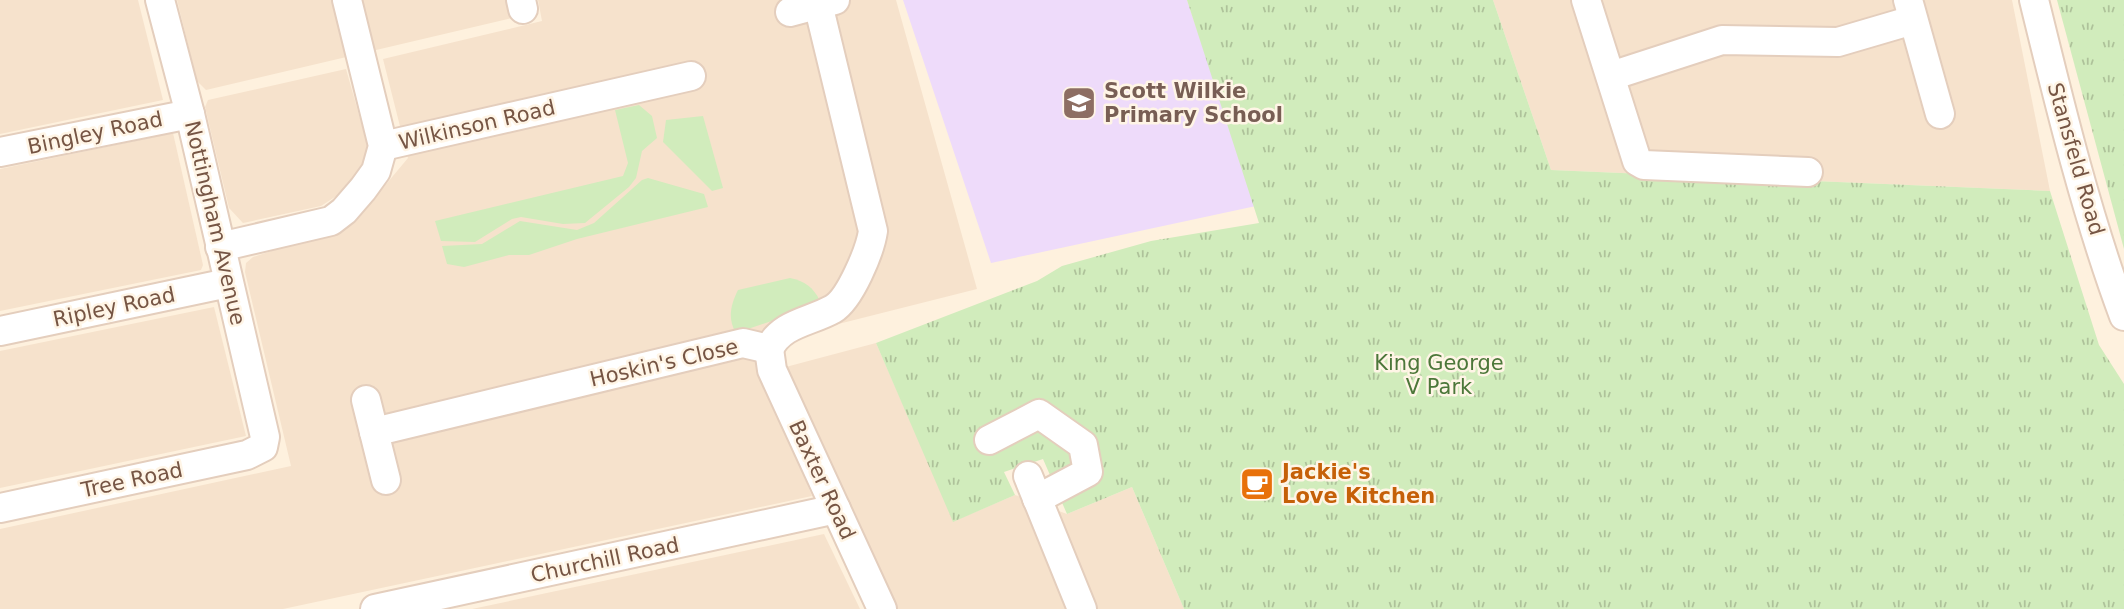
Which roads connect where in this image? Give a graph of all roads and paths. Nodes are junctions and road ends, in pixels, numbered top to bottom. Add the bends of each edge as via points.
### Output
1 (160, 0) edge
2 (347, 0) edge
3 (1587, 0) edge
4 (2034, 0) edge
5 (827, 2) edge
6 (1910, 10) edge
7 (790, 12) dead end
8 (691, 76) dead end
9 (1611, 76) junction
10 (190, 114) junction
11 (1940, 114) dead end
12 (383, 146) junction
13 (0, 152) edge
14 (1808, 172) dead end
15 (220, 247) junction
16 (228, 284) junction
17 (2124, 316) edge
18 (0, 331) edge
19 (769, 349) junction
20 (366, 400) dead end
21 (374, 432) junction
22 (989, 440) dead end
23 (263, 447) joint
24 (386, 480) dead end
25 (0, 508) edge
26 (836, 509) junction
27 (374, 609) edge
28 (882, 609) edge
29 (1082, 609) edge

1 - 10 street, Nottingham Avenue
2 - 12 street
3 - 9 street
4 - 17 street, Stansfeld Road via 2057,96
5 - 7 street, Hoskin's Close
5 - 19 street, Hoskin's Close via 872,242 836,307 780,331
6 - 9 street via 1838,42 1722,40
6 - 11 street
8 - 12 street, Wilkinson Road
9 - 14 street via 1637,161 1644,165
10 - 13 street, Bingley Road
10 - 15 street, Nottingham Avenue
12 - 15 street, Wilkinson Road via 376,171 363,190 331,220
15 - 16 street, Nottingham Avenue
16 - 18 street, Ripley Road
16 - 23 street, Nottingham Avenue via 265,437
19 - 21 street, Hoskin's Close via 743,343
19 - 26 street, Baxter Road via 772,370
20 - 21 street
21 - 24 street
22 - 29 street via 1039,414 1083,445 1088,472 1033,487
23 - 25 street, Tree Road via 247,456
26 - 27 street, Churchill Road
26 - 28 street, Baxter Road

